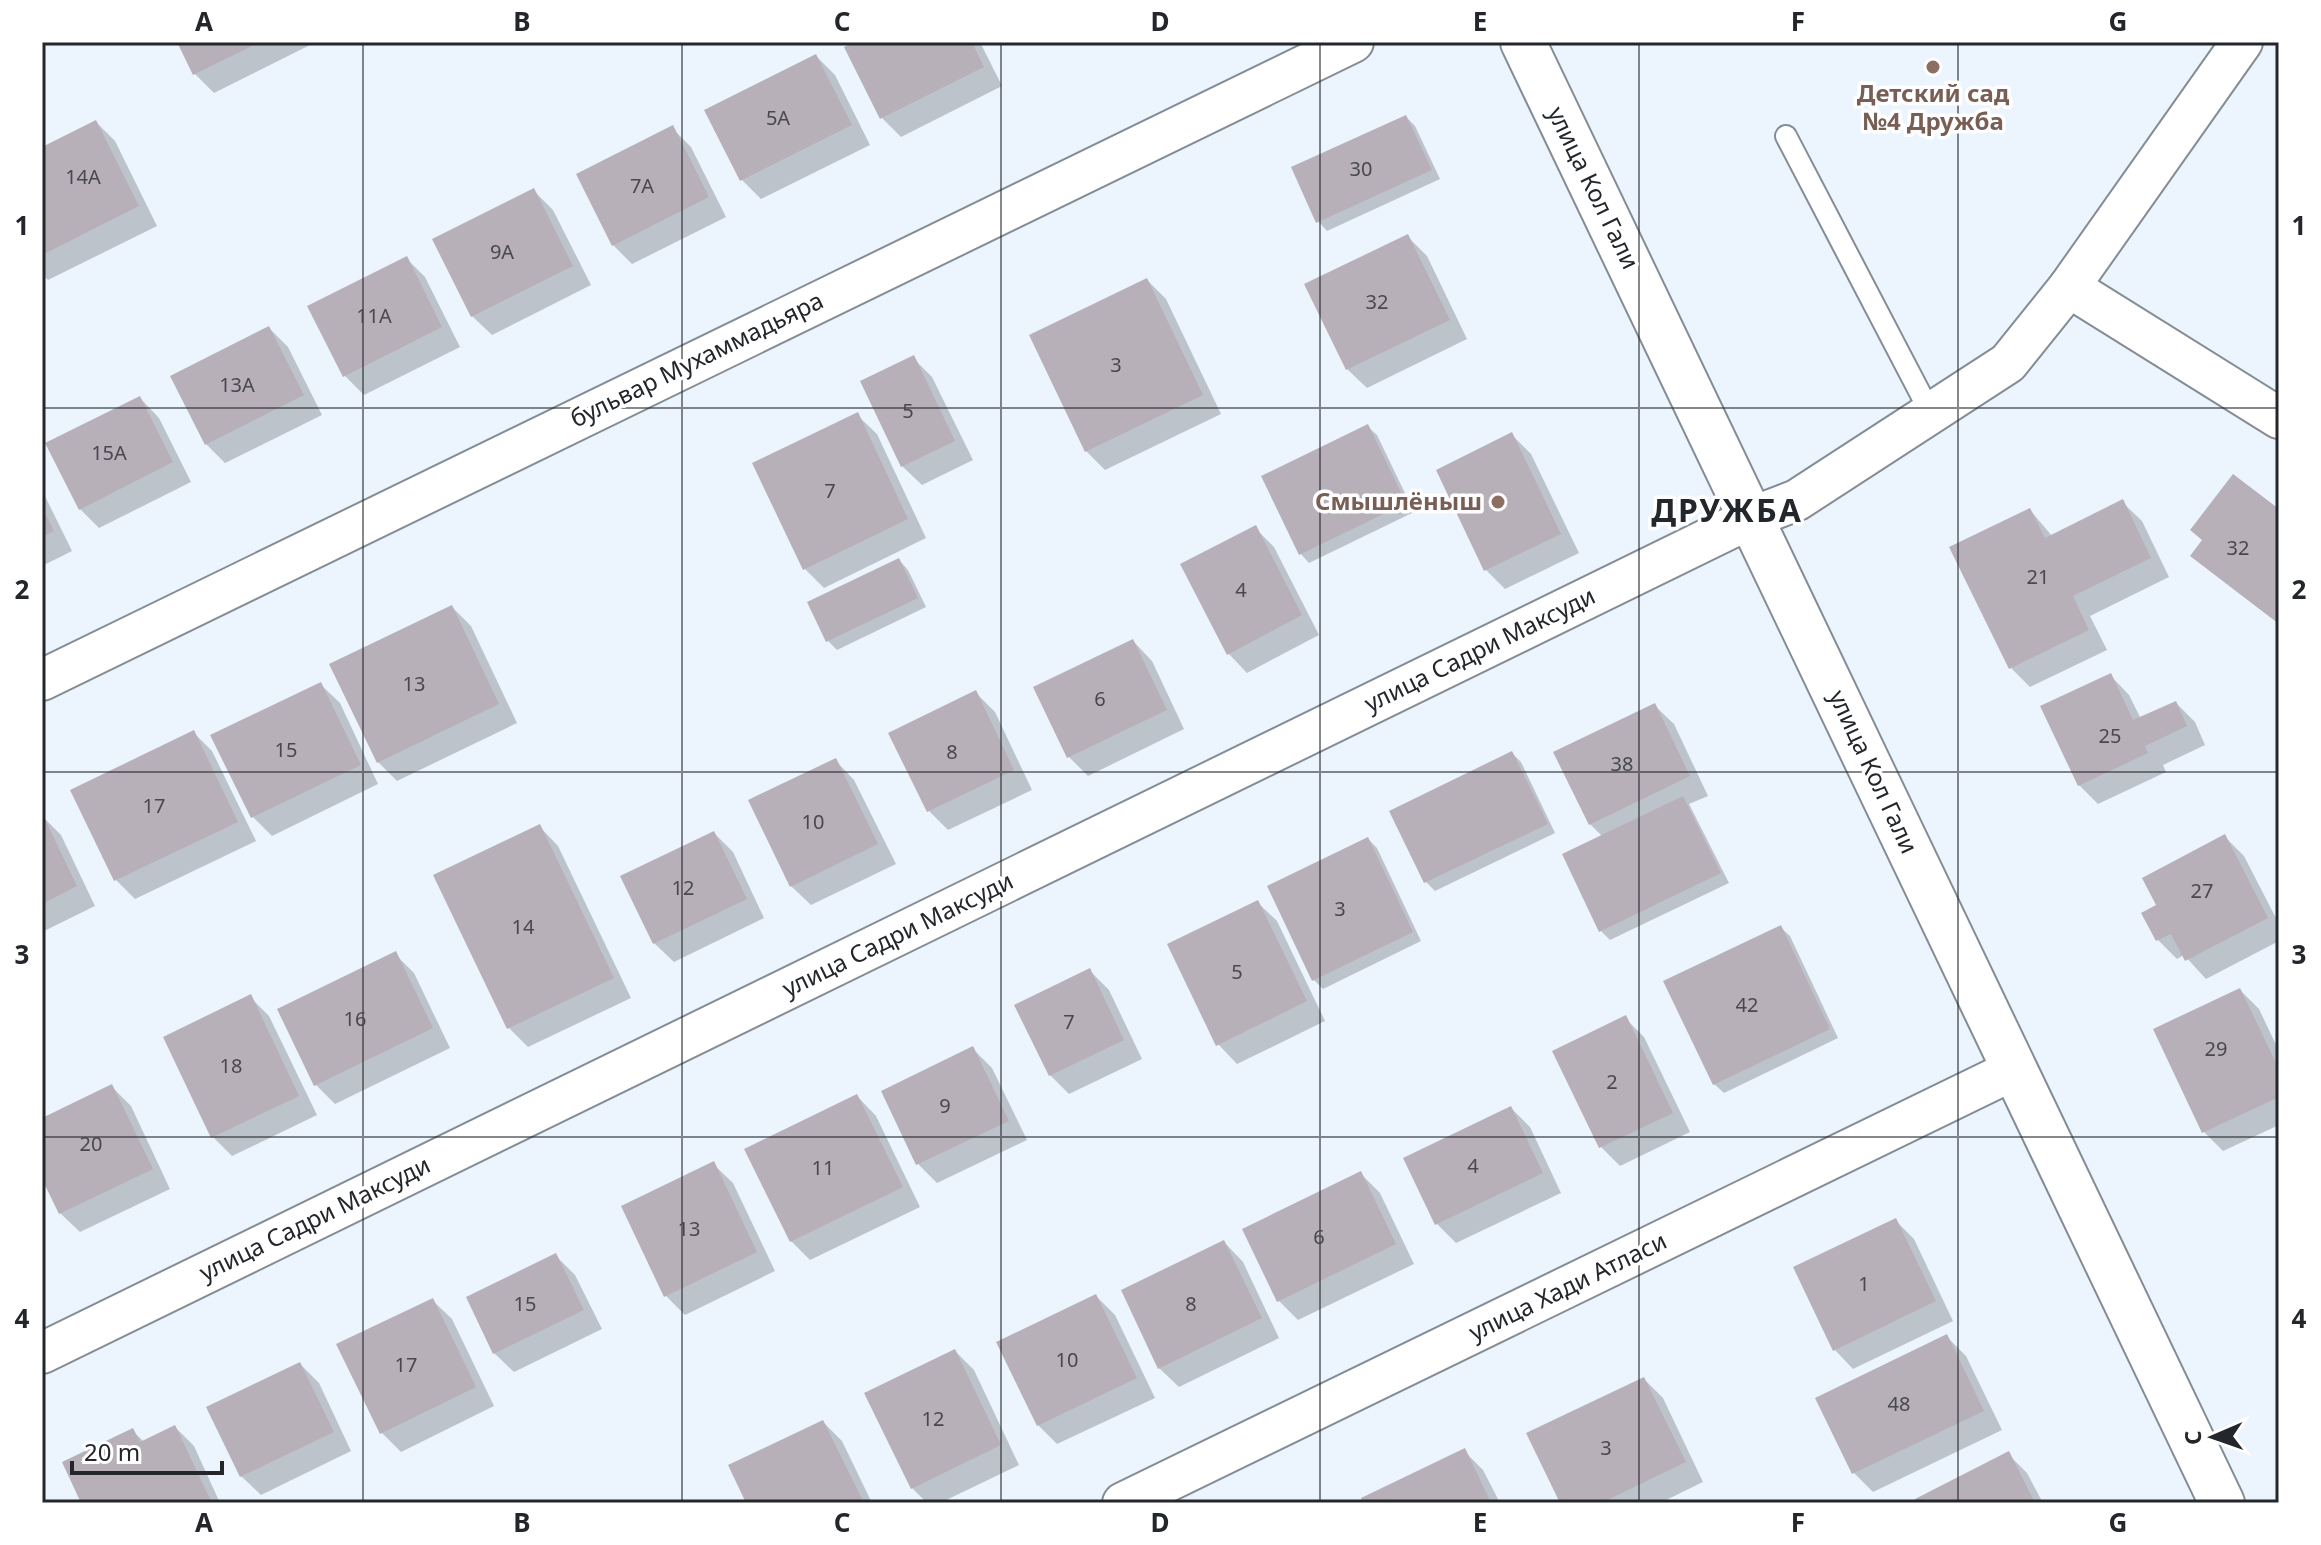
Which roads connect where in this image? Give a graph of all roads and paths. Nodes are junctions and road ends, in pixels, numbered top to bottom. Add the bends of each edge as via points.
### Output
1 (1353, 42) edge
2 (1523, 42) edge
3 (2242, 42) edge
4 (1786, 136) dead end
5 (2069, 287) junction
6 (1930, 412) junction
7 (2279, 418) edge
8 (1753, 517) junction
9 (42, 680) edge
10 (2013, 1070) junction
11 (42, 1353) edge
12 (1123, 1503) edge
13 (2222, 1503) edge

1 - 9 street, бульвар Мухаммадьяра
2 - 8 street, улица Кол Гали
3 - 5 street, улица Садри Максуди
4 - 6 lane
5 - 6 street, улица Садри Максуди via 2008,363
5 - 7 street
6 - 8 street, улица Садри Максуди via 1797,500
8 - 10 street, улица Кол Гали
8 - 11 street, улица Садри Максуди
10 - 12 street, улица Хади Атласи
10 - 13 street, улица Кол Гали

